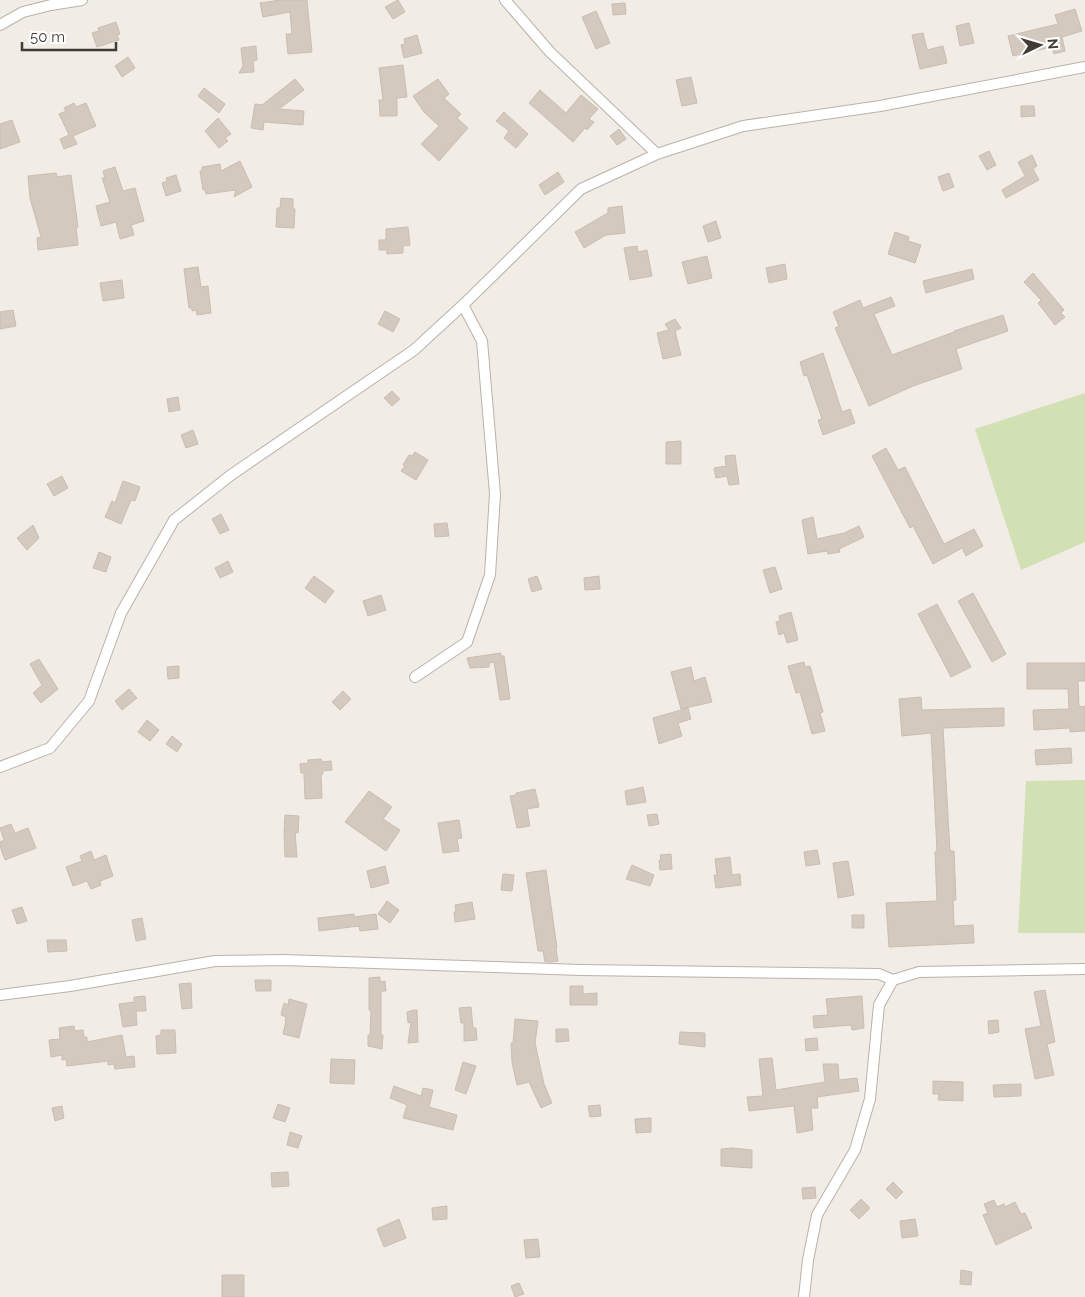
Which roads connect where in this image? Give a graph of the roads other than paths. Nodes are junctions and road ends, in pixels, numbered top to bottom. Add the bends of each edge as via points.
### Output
1 (82, 0) edge
2 (505, 0) edge
3 (0, 25) edge
4 (1085, 67) edge
5 (657, 154) junction
6 (463, 305) junction
7 (415, 677) dead end
8 (0, 768) edge
9 (1085, 969) edge
10 (893, 980) junction
11 (0, 995) edge
12 (804, 1297) edge

1 - 3 street via 23,12
2 - 5 street via 550,52
4 - 5 street via 880,106 743,126
5 - 6 street via 581,189
6 - 7 street via 482,341 495,494 490,575 467,642
6 - 8 street via 414,350 231,475 174,520 121,613 88,701 50,748
9 - 10 street via 919,972
10 - 11 street via 879,974 581,970 273,960 215,961
10 - 12 street via 878,1005 870,1100 855,1150 817,1215

